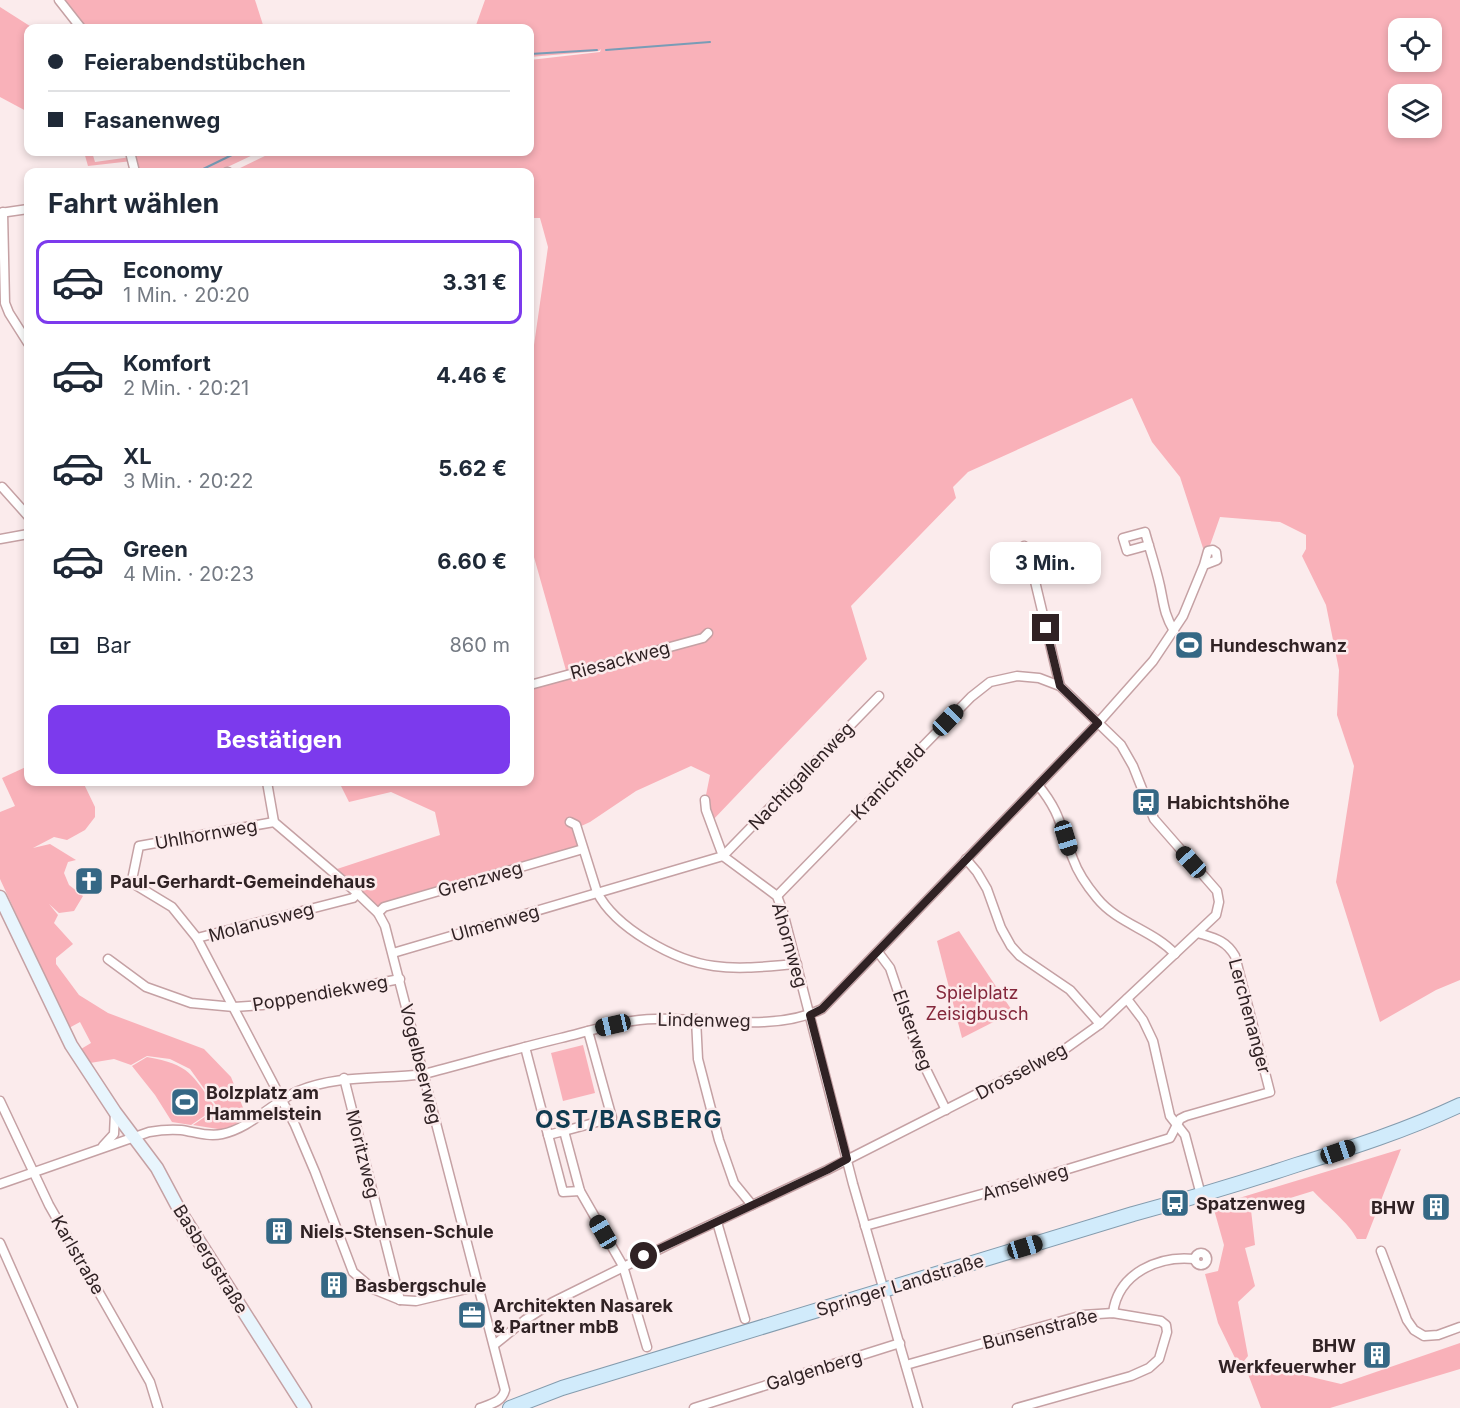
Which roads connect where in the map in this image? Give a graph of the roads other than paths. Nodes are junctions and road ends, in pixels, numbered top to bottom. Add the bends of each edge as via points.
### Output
1 (59, 0) edge
2 (78, 24) edge
3 (24, 210) edge
4 (1, 213) edge
5 (24, 337) edge
6 (2, 487) dead end
7 (24, 512) edge
8 (24, 535) edge
9 (0, 539) edge
10 (1149, 545) dead end
11 (1024, 546) dead end
12 (1204, 566) dead end
13 (1174, 631) junction
14 (708, 633) dead end
15 (534, 684) edge
16 (1060, 686) junction
17 (879, 696) dead end
18 (1098, 723) junction
19 (1038, 785) junction
20 (268, 786) edge
21 (705, 800) dead end
22 (274, 822) junction
23 (570, 822) dead end
24 (583, 849) junction
25 (723, 856) junction
26 (966, 859) junction
27 (597, 892) junction
28 (358, 893) junction
29 (777, 896) junction
30 (0, 897) edge
31 (378, 913) junction
32 (1198, 933) junction
33 (197, 938) junction
34 (878, 952) junction
35 (393, 953) junction
36 (1175, 954) junction
37 (108, 959) dead end
38 (797, 964) junction
39 (400, 979) junction
40 (1127, 999) junction
41 (234, 1007) junction
42 (810, 1015) junction
43 (696, 1019) junction
44 (1100, 1024) junction
45 (588, 1031) junction
46 (525, 1047) junction
47 (424, 1074) junction
48 (344, 1078) junction
49 (281, 1100) junction
50 (0, 1101) edge
51 (1460, 1104) edge
52 (946, 1110) junction
53 (115, 1112) junction
54 (1177, 1125) junction
55 (564, 1131) junction
56 (548, 1135) junction
57 (135, 1136) junction
58 (100, 1149) junction
59 (847, 1159) junction
60 (32, 1172) junction
61 (0, 1184) edge
62 (580, 1191) junction
63 (1201, 1195) junction
64 (752, 1205) junction
65 (717, 1222) junction
66 (865, 1226) junction
67 (0, 1243) edge
68 (1381, 1251) dead end
69 (1196, 1259) dead end
70 (623, 1266) junction
71 (479, 1286) junction
72 (884, 1290) junction
73 (400, 1300) junction
74 (1113, 1313) junction
75 (745, 1319) dead end
76 (1460, 1327) edge
77 (900, 1343) junction
78 (494, 1345) junction
79 (647, 1347) dead end
80 (906, 1365) junction
81 (721, 1404) edge
82 (73, 1408) edge
83 (158, 1408) edge
84 (305, 1408) edge
85 (480, 1408) edge
86 (510, 1408) edge
87 (694, 1408) edge
88 (918, 1408) edge
89 (1017, 1408) edge

1 - 2 street
3 - 4 street
4 - 5 street via 5,303
6 - 7 street
8 - 9 street
10 - 13 street via 1165,615
11 - 16 street
12 - 13 street
13 - 18 street
14 - 15 street, Riesackweg via 703,638
16 - 18 street, Kranichfeld
16 - 29 street, Kranichfeld via 1039,678 1017,676 981,688
17 - 25 street, Nachtigallenweg
18 - 19 street
18 - 32 street via 1121,746 1154,819 1217,891 1216,915
19 - 26 street
19 - 36 street via 1060,818 1072,859 1083,880 1099,900 1121,920 1164,942
20 - 22 street
21 - 25 street
22 - 28 street, Vogelbeerweg
22 - 33 street, Uhlhornweg via 139,846 134,884 172,907
23 - 24 street via 576,825
24 - 27 street
24 - 31 street, Grenzweg via 384,907
25 - 27 street, Ulmenweg
25 - 29 street, Ahornweg
26 - 34 street
26 - 44 street via 987,888 1011,946 1070,990
27 - 35 street, Ulmenweg
27 - 38 street via 614,916 633,931 697,963 715,967
28 - 31 street, Vogelbeerweg
28 - 33 street, Molanusweg via 353,898
29 - 38 street, Ahornweg
30 - 53 main road, Basbergstraße via 62,1028
31 - 35 street, Vogelbeerweg
32 - 36 street
32 - 54 street, Lerchenanger via 1221,940 1235,956 1270,1092 1186,1116
33 - 41 street
34 - 42 street via 822,1009
34 - 52 street, Elsterweg via 890,968 920,1057
35 - 39 street, Vogelbeerweg
36 - 40 street, Drosselweg
37 - 41 street, Poppendiekweg via 146,987 191,1003
38 - 42 street, Ahornweg
39 - 41 street, Poppendiekweg
39 - 47 street, Vogelbeerweg
40 - 44 street, Drosselweg
40 - 54 street via 1153,1041 1170,1116
41 - 49 street
42 - 43 street, Lindenweg via 781,1020
42 - 59 street, Ahornweg
43 - 45 street, Lindenweg via 644,1020
43 - 64 street via 698,1059 719,1140 734,1184
44 - 52 street, Drosselweg via 1065,1049
45 - 46 street, Lindenweg
45 - 55 street via 612,1118
46 - 47 street, Lindenweg
46 - 56 street
47 - 48 street, Lindenweg
47 - 71 street, Vogelbeerweg
48 - 49 street, Lindenweg
48 - 73 street, Moritzweg
49 - 57 street, Lindenweg via 224,1134 165,1129
49 - 73 street via 315,1172 353,1272 373,1289
50 - 60 street, Karlstraße
51 - 63 main road, Springer Landstraße via 1411,1126
52 - 59 street, Drosselweg
53 - 57 main road, Basbergstraße
53 - 58 street via 114,1134
54 - 63 street via 1185,1136
54 - 66 street, Amselweg via 1170,1138
55 - 56 street
55 - 62 street
56 - 62 street via 563,1192
57 - 58 street, Lindenweg
57 - 84 main road, Basbergstraße
58 - 60 street, Lindenweg
59 - 64 street, Drosselweg
59 - 66 street, Ahornweg
60 - 61 street, Lindenweg
60 - 83 street, Karlstraße via 146,1375
62 - 70 street
63 - 72 main road, Springer Landstraße
64 - 65 street, Drosselweg
65 - 70 street, Drosselweg
65 - 75 street
66 - 72 street, Ahornweg
67 - 82 street
68 - 76 street via 1414,1330 1431,1336
69 - 74 street via 1181,1257 1150,1265 1135,1274 1122,1286
70 - 78 street, Drosselweg via 553,1302
70 - 79 street
71 - 73 street via 416,1301
71 - 78 street, Vogelbeerweg
72 - 77 street, Ahornweg
72 - 86 main road, Springer Landstraße via 562,1388
74 - 80 street, Bunsenstraße via 1083,1315
74 - 89 street, Bunsenstraße via 1166,1325 1159,1359 1131,1376
77 - 80 street, Ahornweg
77 - 81 street, Galgenberg
78 - 85 street, Vogelbeerweg via 505,1390 498,1401
80 - 88 street, Ahornweg
81 - 87 street, Galgenberg

